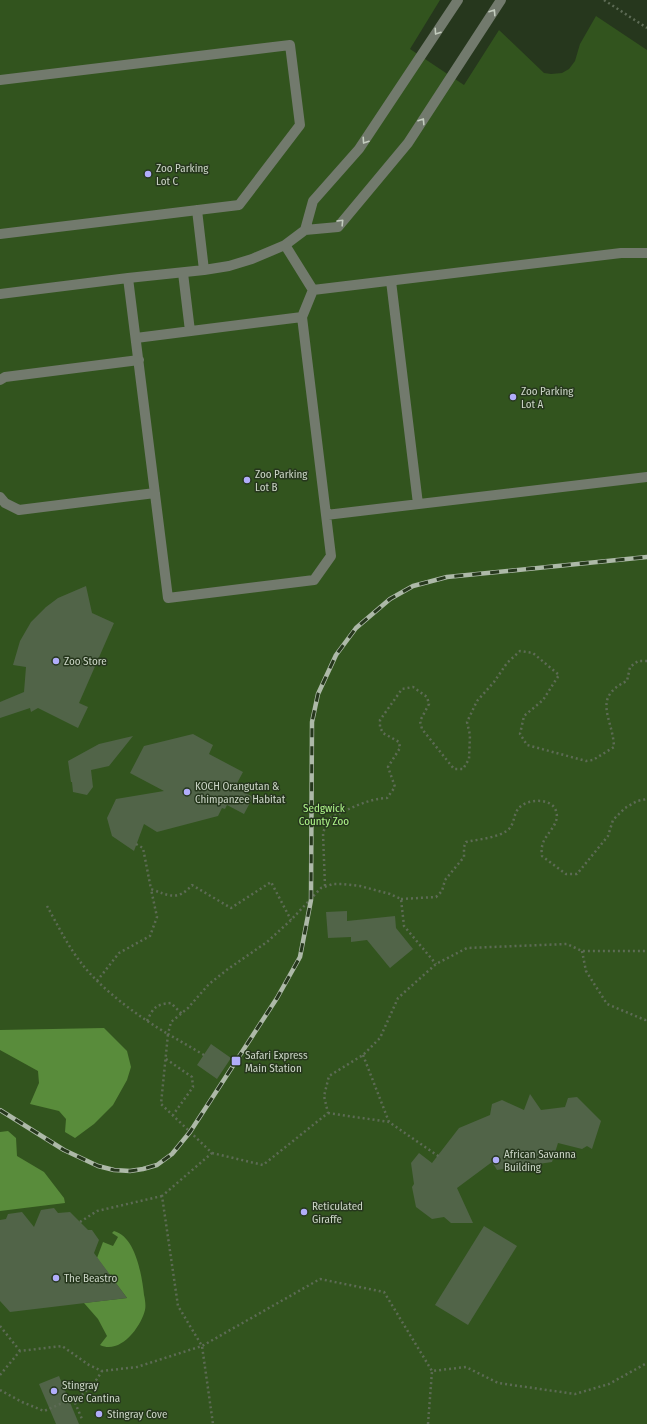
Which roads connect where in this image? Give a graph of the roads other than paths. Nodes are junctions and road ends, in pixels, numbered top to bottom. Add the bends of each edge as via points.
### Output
1 (458, 0) edge
2 (501, 0) edge
3 (0, 80) edge
4 (197, 210) junction
5 (305, 230) junction
6 (0, 234) edge
7 (285, 245) junction
8 (647, 253) edge
9 (204, 270) junction
10 (183, 273) junction
11 (128, 278) junction
12 (392, 281) junction
13 (313, 290) junction
14 (0, 294) edge
15 (302, 317) junction
16 (190, 331) junction
17 (136, 338) junction
18 (138, 360) junction
19 (0, 380) edge
20 (647, 477) edge
21 (155, 493) junction
22 (0, 497) edge
23 (418, 504) junction
24 (326, 515) junction

1 -> 5 street via 359,149 313,201
5 -> 2 street via 338,227 408,143
3 - 4 street via 290,44 300,125 239,205
4 - 6 street
4 - 9 street
5 - 7 street
7 - 9 street via 252,259
7 - 13 street
8 - 12 street via 621,253
9 - 10 street
10 - 11 street
10 - 16 street
11 - 14 street
11 - 17 street
12 - 13 street
12 - 23 street
13 - 15 street
15 - 16 street
15 - 24 street
16 - 17 street
17 - 18 street
18 - 19 street via 6,377
18 - 21 street
20 - 23 street
21 - 22 street via 19,510 5,503
21 - 24 street via 168,598 314,580 331,556
23 - 24 street

